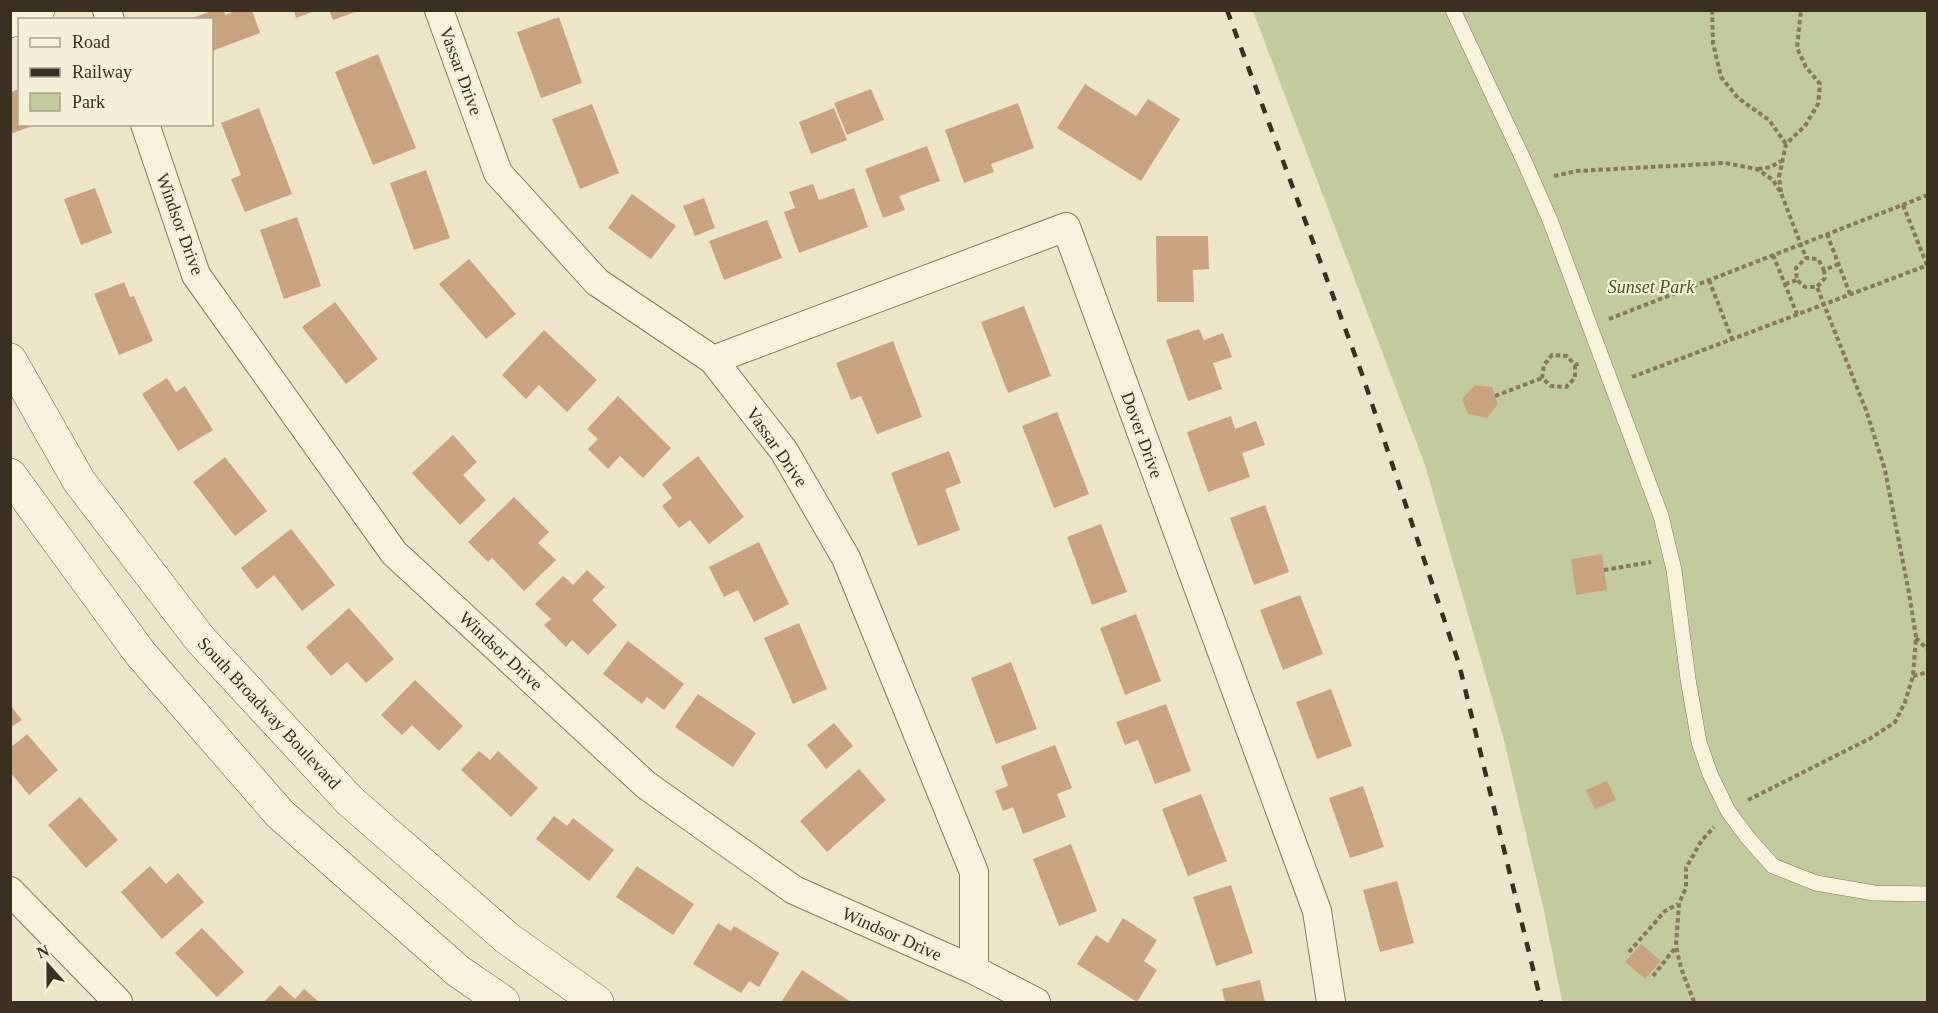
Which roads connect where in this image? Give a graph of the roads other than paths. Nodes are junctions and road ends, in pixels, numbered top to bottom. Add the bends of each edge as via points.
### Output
1 (38, 10) edge
2 (439, 10) edge
3 (1453, 10) edge
4 (10, 21) edge
5 (146, 126) edge
6 (10, 360) edge
7 (713, 360) junction
8 (10, 475) edge
9 (10, 891) edge
10 (1928, 894) edge
11 (974, 970) junction
12 (118, 1002) edge
13 (503, 1002) edge
14 (597, 1002) edge
15 (1036, 1002) edge
16 (1331, 1002) edge

1 - 4 main road
2 - 7 street, Vassar Drive via 498,173 597,282
3 - 10 lane via 1550,219 1661,516 1699,742 1728,811 1773,866 1816,883 1874,893
5 - 11 street, Windsor Drive via 196,275 394,553 646,785 794,890
6 - 14 main road, South Broadway Boulevard via 79,481 200,639 350,801 507,938
7 - 11 street, Vassar Drive via 784,451 846,558 974,872
7 - 16 street, Dover Drive via 1066,227 1317,911
8 - 13 main road via 140,653 280,814 458,971
9 - 12 street
11 - 15 street, Windsor Drive

